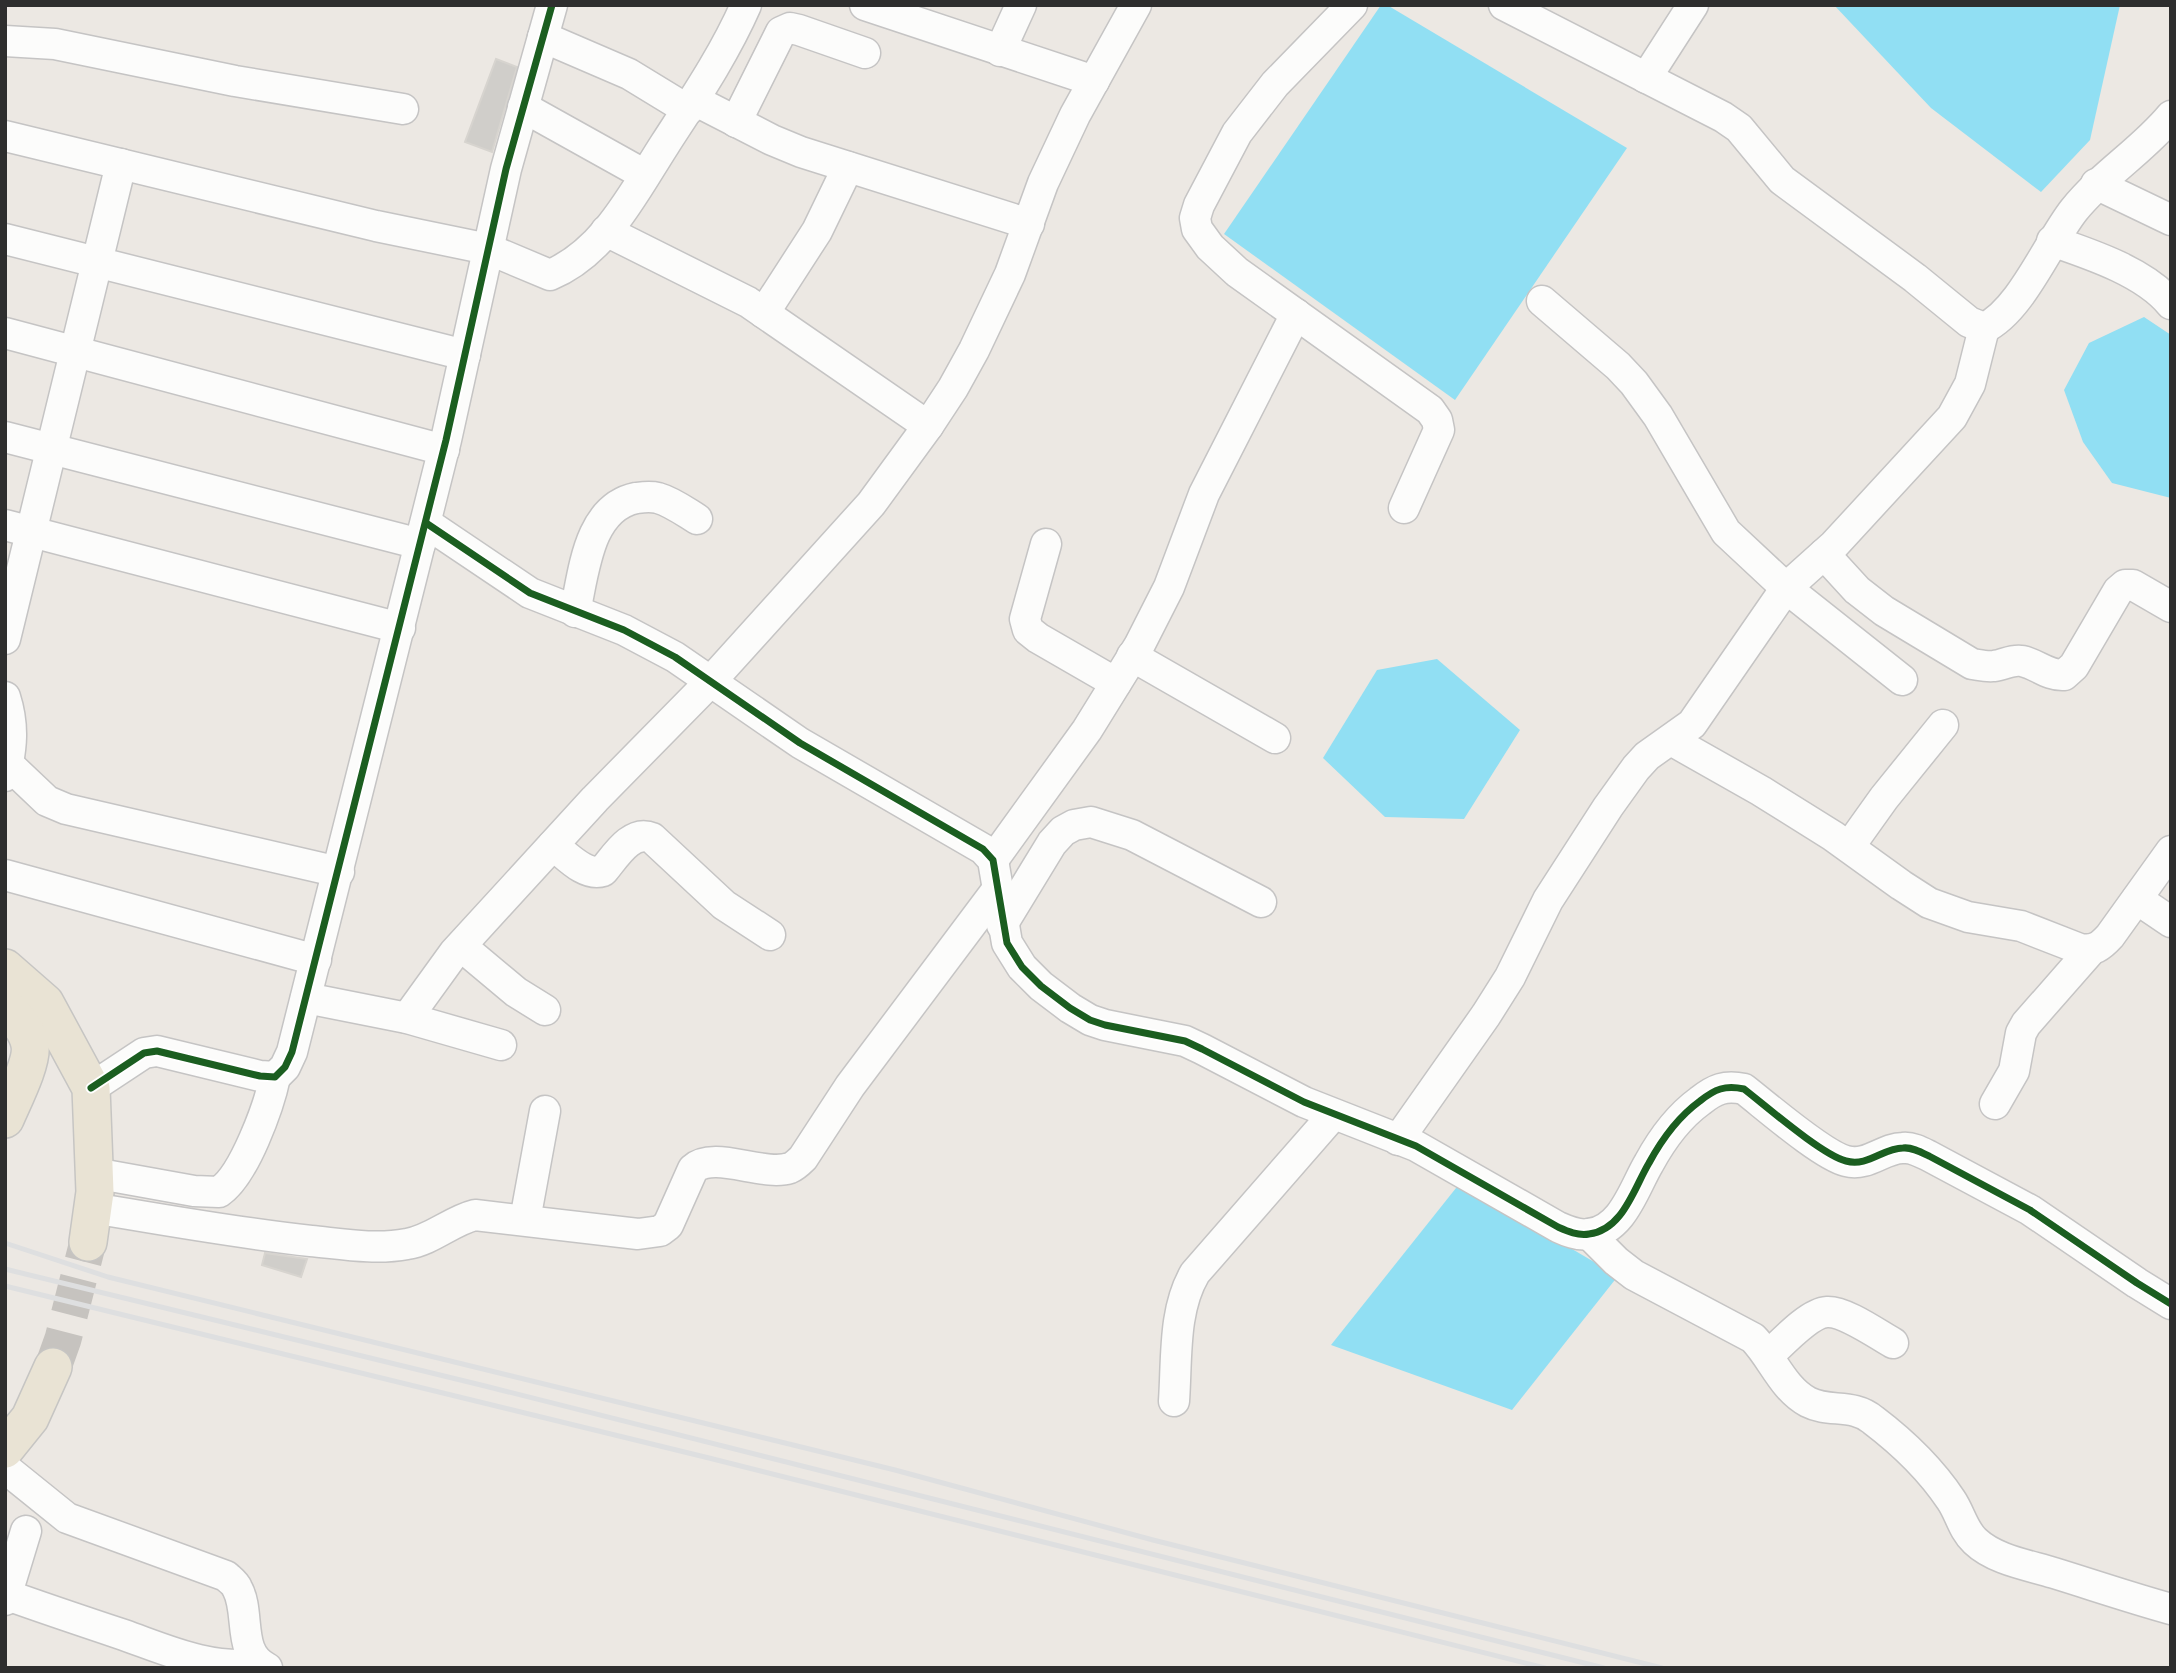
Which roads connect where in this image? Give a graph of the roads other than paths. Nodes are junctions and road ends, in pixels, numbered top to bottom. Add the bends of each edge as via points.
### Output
1 (552, 5) edge
2 (746, 5) edge
3 (865, 5) edge
4 (1021, 5) edge
5 (1136, 5) edge
6 (1352, 5) edge
7 (1504, 5) edge
8 (1693, 5) edge
9 (543, 37) junction
10 (5, 41) edge
11 (1000, 51) junction
12 (865, 53) dead end
13 (1646, 78) junction
14 (1094, 81) junction
15 (691, 105) junction
16 (523, 107) junction
17 (403, 108) dead end
18 (2171, 116) edge
19 (736, 122) junction
20 (5, 136) edge
21 (121, 164) junction
22 (848, 167) junction
23 (645, 175) junction
24 (2096, 184) junction
25 (2171, 220) edge
26 (1028, 224) junction
27 (606, 231) junction
28 (5, 239) edge
29 (2052, 242) junction
30 (488, 249) junction
31 (98, 262) junction
32 (1542, 301) dead end
33 (2171, 304) edge
34 (764, 313) junction
35 (1296, 314) junction
36 (1984, 328) junction
37 (5, 333) edge
38 (76, 350) junction
39 (465, 355) junction
40 (928, 426) junction
41 (5, 438) edge
42 (52, 449) junction
43 (444, 450) junction
44 (1404, 508) dead end
45 (697, 519) dead end
46 (18, 528) edge
47 (423, 533) junction
48 (1046, 544) dead end
49 (1824, 554) junction
50 (1786, 588) junction
51 (2171, 607) edge
52 (575, 612) junction
53 (7, 622) edge
54 (400, 628) junction
55 (1132, 656) junction
56 (1902, 680) dead end
57 (711, 681) junction
58 (1116, 683) junction
59 (5, 697) edge
60 (1943, 725) dead end
61 (1275, 738) dead end
62 (1671, 740) junction
63 (7, 770) edge
64 (554, 845) junction
65 (1849, 847) junction
66 (2171, 851) edge
67 (993, 860) junction
68 (339, 872) junction
69 (5, 875) edge
70 (997, 890) junction
71 (2137, 899) junction
72 (1261, 902) dead end
73 (2171, 922) edge
74 (1002, 925) junction
75 (770, 935) dead end
76 (461, 946) junction
77 (2090, 951) junction
78 (316, 960) junction
79 (5, 968) edge
80 (306, 998) junction
81 (545, 1010) dead end
82 (14, 1018) edge
83 (407, 1018) junction
84 (501, 1045) dead end
85 (75, 1055) junction
86 (275, 1077) junction
87 (91, 1088) junction
88 (1995, 1104) dead end
89 (545, 1111) dead end
90 (1333, 1115) junction
91 (5, 1119) edge
92 (1398, 1140) junction
93 (92, 1208) junction
94 (525, 1220) junction
95 (1589, 1234) junction
96 (2171, 1304) edge
97 (1893, 1343) dead end
98 (1769, 1355) junction
99 (53, 1367) tunnel mouth
100 (1174, 1401) dead end
101 (5, 1449) edge
102 (5, 1468) edge
103 (67, 1518) junction
104 (16, 1534) edge
105 (6, 1598) edge
106 (2171, 1609) edge
107 (182, 1663) edge
108 (263, 1666) edge

1 - 9 street
2 - 15 street
3 - 11 street
4 - 11 street
5 - 14 street
6 - 35 street via 1275,84 1237,133 1195,218 1210,247
7 - 13 street
8 - 13 street
9 - 15 street
9 - 16 street
10 - 17 street via 55,44 235,81
11 - 14 street
12 - 19 street via 799,30 781,32
13 - 36 street via 1739,128 1782,180 1969,322
14 - 26 street via 1043,183
15 - 19 street
15 - 23 street
16 - 23 street
16 - 30 street
18 - 24 street
19 - 22 street via 801,152
20 - 21 street
21 - 30 street
21 - 31 street
22 - 26 street
22 - 34 street via 812,241
23 - 27 street
24 - 25 street
24 - 29 street
26 - 40 street via 974,350
27 - 30 street via 576,261 550,275
27 - 34 street
28 - 31 street
29 - 33 street via 2093,255 2141,280
29 - 36 street via 2018,296 1997,322
30 - 39 street
31 - 38 street
31 - 39 street
32 - 50 street via 1634,383 1726,532
34 - 40 street
35 - 44 street via 1430,410 1437,420 1439,430
35 - 55 street via 1204,494 1168,587
36 - 49 street via 1970,384 1952,417
37 - 38 street
38 - 42 street
38 - 43 street
39 - 43 street
40 - 57 street via 871,504
41 - 42 street
42 - 46 street
42 - 47 street
43 - 47 street
45 - 52 street via 647,496 612,508 593,539
46 - 53 street
46 - 54 street
47 - 52 street via 530,593
47 - 54 street
48 - 58 street via 1025,619 1028,630
49 - 50 street
49 - 51 street via 1884,611 1982,666 2017,660 2064,675 2125,585
50 - 56 street
50 - 62 street via 1692,724
52 - 57 street via 624,630
54 - 68 street
55 - 58 street
55 - 61 street
57 - 64 street
57 - 67 street via 800,743 970,840
58 - 67 street
59 - 63 street via 12,728
60 - 65 street
62 - 65 street
62 - 92 street via 1641,762 1608,807 1548,900 1486,1015
63 - 68 street via 47,801 66,809
64 - 75 street via 578,865 597,873 636,837 652,838 724,905
64 - 76 street
65 - 77 street via 1939,907 2021,926
66 - 71 street
67 - 70 street
68 - 78 street
69 - 78 street
70 - 74 street
70 - 94 street via 792,1167 774,1170 698,1164 668,1225 652,1234
71 - 73 street
71 - 77 street via 2110,936
72 - 74 street via 1132,835 1091,822 1074,825 1052,843
74 - 90 street via 1022,967 1090,1020 1185,1041
76 - 81 street
76 - 83 street
77 - 88 street via 2026,1024 2014,1071
78 - 80 street
79 - 85 main road via 45,1003
80 - 83 street
80 - 86 street via 292,1052
82 - 85 main road via 50,1046
82 - 91 main road via 30,1046 25,1072
83 - 84 street
85 - 87 main road
86 - 87 street via 157,1051 144,1053
86 - 93 street via 270,1102 235,1178 219,1192 194,1191
87 - 93 main road
89 - 94 street
90 - 92 street
90 - 100 street via 1188,1285 1182,1305
92 - 95 street via 1440,1158 1558,1227
93 - 94 street via 247,1234 366,1246 421,1241 475,1215
95 - 96 street via 1611,1224 1620,1214 1678,1121 1706,1096 1732,1086 1744,1089 1846,1161 1860,1163 1902,1148 1929,1156 2030,1210
95 - 98 street via 1634,1275 1744,1332
97 - 98 street via 1849,1319 1823,1312
98 - 106 street via 1801,1398 1812,1404 1860,1410 1872,1418 1927,1470 1952,1502 1969,1535 1984,1548
99 - 101 main road via 30,1418
102 - 103 street
103 - 104 street
103 - 108 street via 226,1576 237,1587 249,1651
104 - 105 street
105 - 107 street
107 - 108 street

